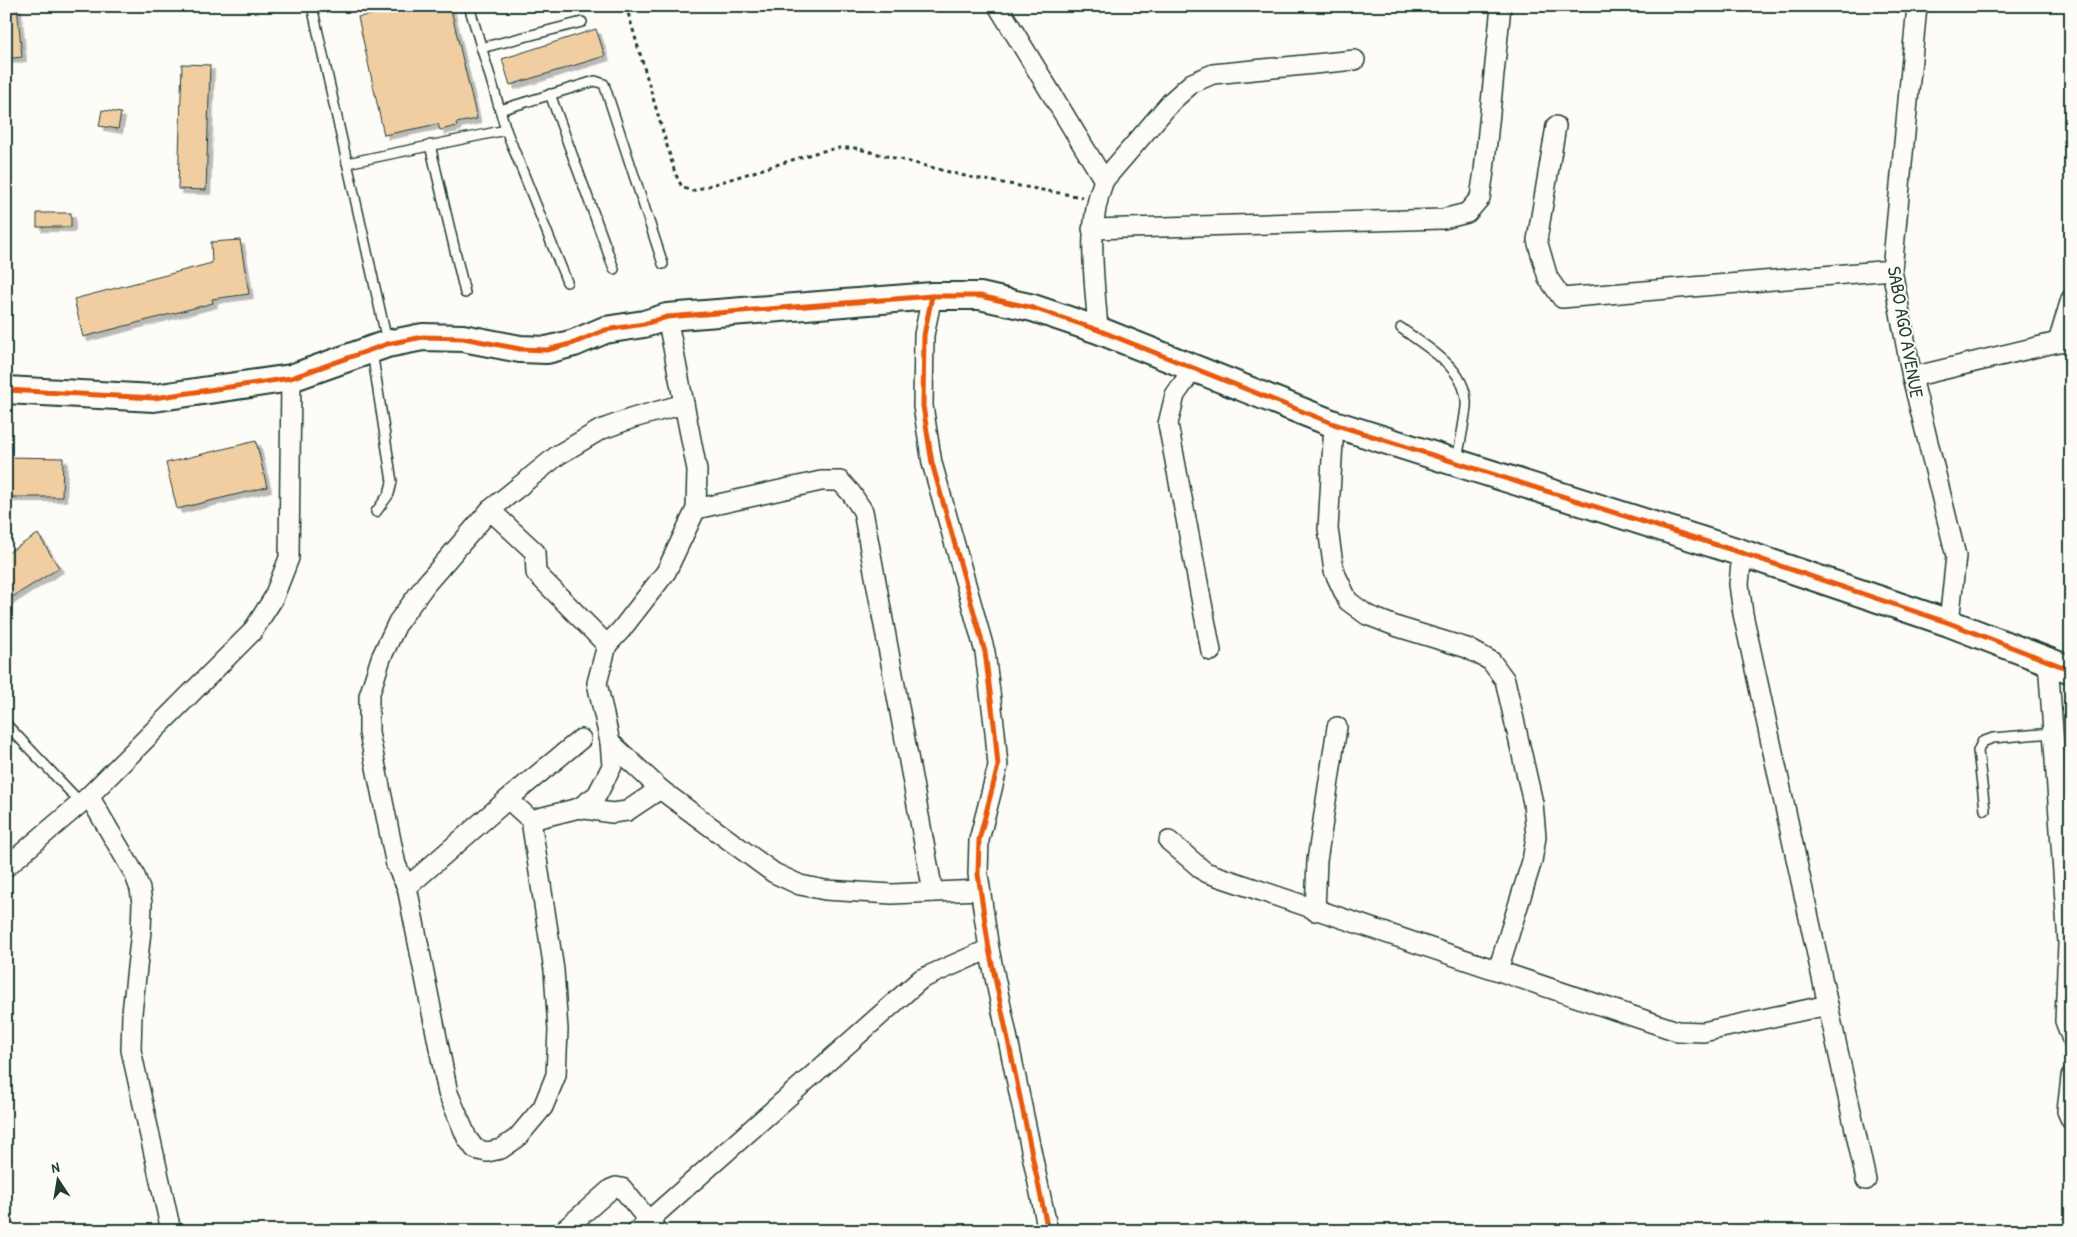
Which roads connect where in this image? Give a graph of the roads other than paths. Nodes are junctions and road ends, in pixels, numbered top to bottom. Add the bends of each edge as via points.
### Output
1 (312, 6) edge
2 (469, 6) edge
3 (998, 6) edge
4 (1501, 6) edge
5 (1917, 6) edge
6 (582, 22) dead end
7 (481, 48) junction
8 (1355, 60) dead end
9 (550, 94) junction
10 (500, 110) junction
11 (1556, 126) dead end
12 (506, 130) junction
13 (430, 145) junction
14 (347, 162) junction
15 (1104, 180) junction
16 (1092, 229) junction
17 (664, 264) dead end
18 (614, 270) dead end
19 (1892, 270) junction
20 (567, 282) dead end
21 (465, 293) dead end
22 (932, 296) junction
23 (2071, 299) edge
24 (667, 317) junction
25 (1401, 328) dead end
26 (1098, 330) junction
27 (2064, 341) edge
28 (380, 346) junction
29 (1194, 368) junction
30 (1912, 377) junction
31 (290, 378) junction
32 (6, 390) edge
33 (684, 404) junction
34 (1334, 424) junction
35 (1456, 463) junction
36 (696, 509) junction
37 (490, 510) junction
38 (376, 512) dead end
39 (1742, 553) junction
40 (1949, 624) junction
41 (607, 645) junction
42 (1211, 651) dead end
43 (2059, 666) edge
44 (6, 724) edge
45 (1337, 727) dead end
46 (2053, 733) junction
47 (581, 739) dead end
48 (610, 742) junction
49 (660, 789) junction
50 (508, 799) junction
51 (85, 800) junction
52 (579, 808) junction
53 (1985, 810) dead end
54 (531, 820) junction
55 (1169, 841) dead end
56 (2067, 855) edge
57 (6, 867) edge
58 (407, 887) junction
59 (980, 890) junction
60 (933, 892) junction
61 (1315, 911) junction
62 (2069, 943) edge
63 (989, 949) junction
64 (1498, 970) junction
65 (1828, 1005) junction
66 (2071, 1037) edge
67 (2071, 1077) edge
68 (2071, 1120) edge
69 (1866, 1180) dead end
70 (647, 1227) edge
71 (171, 1231) edge
72 (563, 1231) edge
73 (1048, 1231) edge

1 - 14 lane
2 - 7 lane
3 - 15 street
4 - 16 street via 1480,198 1467,213 1443,219
5 - 19 street, SABO AGO AVENUE
6 - 7 lane
7 - 10 lane
8 - 15 street via 1213,74 1192,83 1172,101
9 - 10 lane
9 - 17 lane via 595,81 604,84
9 - 18 lane
10 - 12 lane
11 - 19 street via 1537,240 1548,278 1562,298
12 - 13 lane
12 - 20 lane
13 - 14 lane
13 - 21 lane
14 - 28 lane
15 - 16 street via 1096,199
16 - 26 street
19 - 30 street, SABO AGO AVENUE
22 - 24 street
22 - 26 street via 980,296 1033,308
22 - 59 street via 924,335 923,406 932,463 985,652 998,766 979,840
23 - 27 street
24 - 28 street via 605,330 547,350 520,350 463,338 423,337
24 - 33 street
25 - 35 lane via 1450,366 1461,381 1466,407
26 - 29 street
27 - 30 street
28 - 31 street
28 - 38 lane via 392,482 390,494
29 - 34 street
29 - 42 street via 1175,395 1168,424
30 - 40 street, SABO AGO AVENUE via 1956,556
31 - 32 street via 154,398
31 - 51 street via 289,558 273,599 252,632
33 - 36 street via 697,470
33 - 37 street via 600,430 558,455
34 - 35 street
34 - 64 street via 1328,529 1334,571 1348,602 1367,615 1467,648 1491,661 1505,680 1533,802 1536,837 1532,861
35 - 39 street
36 - 41 street via 666,572
36 - 60 street via 820,481 840,481 863,511
37 - 41 street via 535,552 536,573
37 - 58 street via 398,622 381,658 369,696 369,733 396,865
39 - 40 street
39 - 65 street via 1739,584 1743,614
40 - 43 street
41 - 48 street via 597,683
43 - 46 street
44 - 51 lane
45 - 61 street via 1317,861
46 - 53 lane via 1982,742 1978,751
46 - 56 street
47 - 50 street
48 - 49 street
48 - 52 street via 612,766 597,795
49 - 52 street via 628,811 612,813
49 - 60 street via 774,873 800,885 825,890 892,894
50 - 54 street
50 - 58 street
51 - 57 street
51 - 71 street via 134,873 140,889 141,931 131,1050
52 - 54 street
54 - 58 street via 554,970 558,1030 556,1075 543,1107 517,1138 500,1149 487,1152 475,1149 448,1094
55 - 61 street via 1206,872
56 - 62 street
59 - 60 street
59 - 63 street
61 - 64 street
62 - 66 street via 2065,1021
63 - 70 street via 920,978
63 - 73 street
64 - 65 street via 1677,1031 1703,1032
65 - 69 street
67 - 68 street via 2067,1111
70 - 72 street via 622,1188 616,1187

